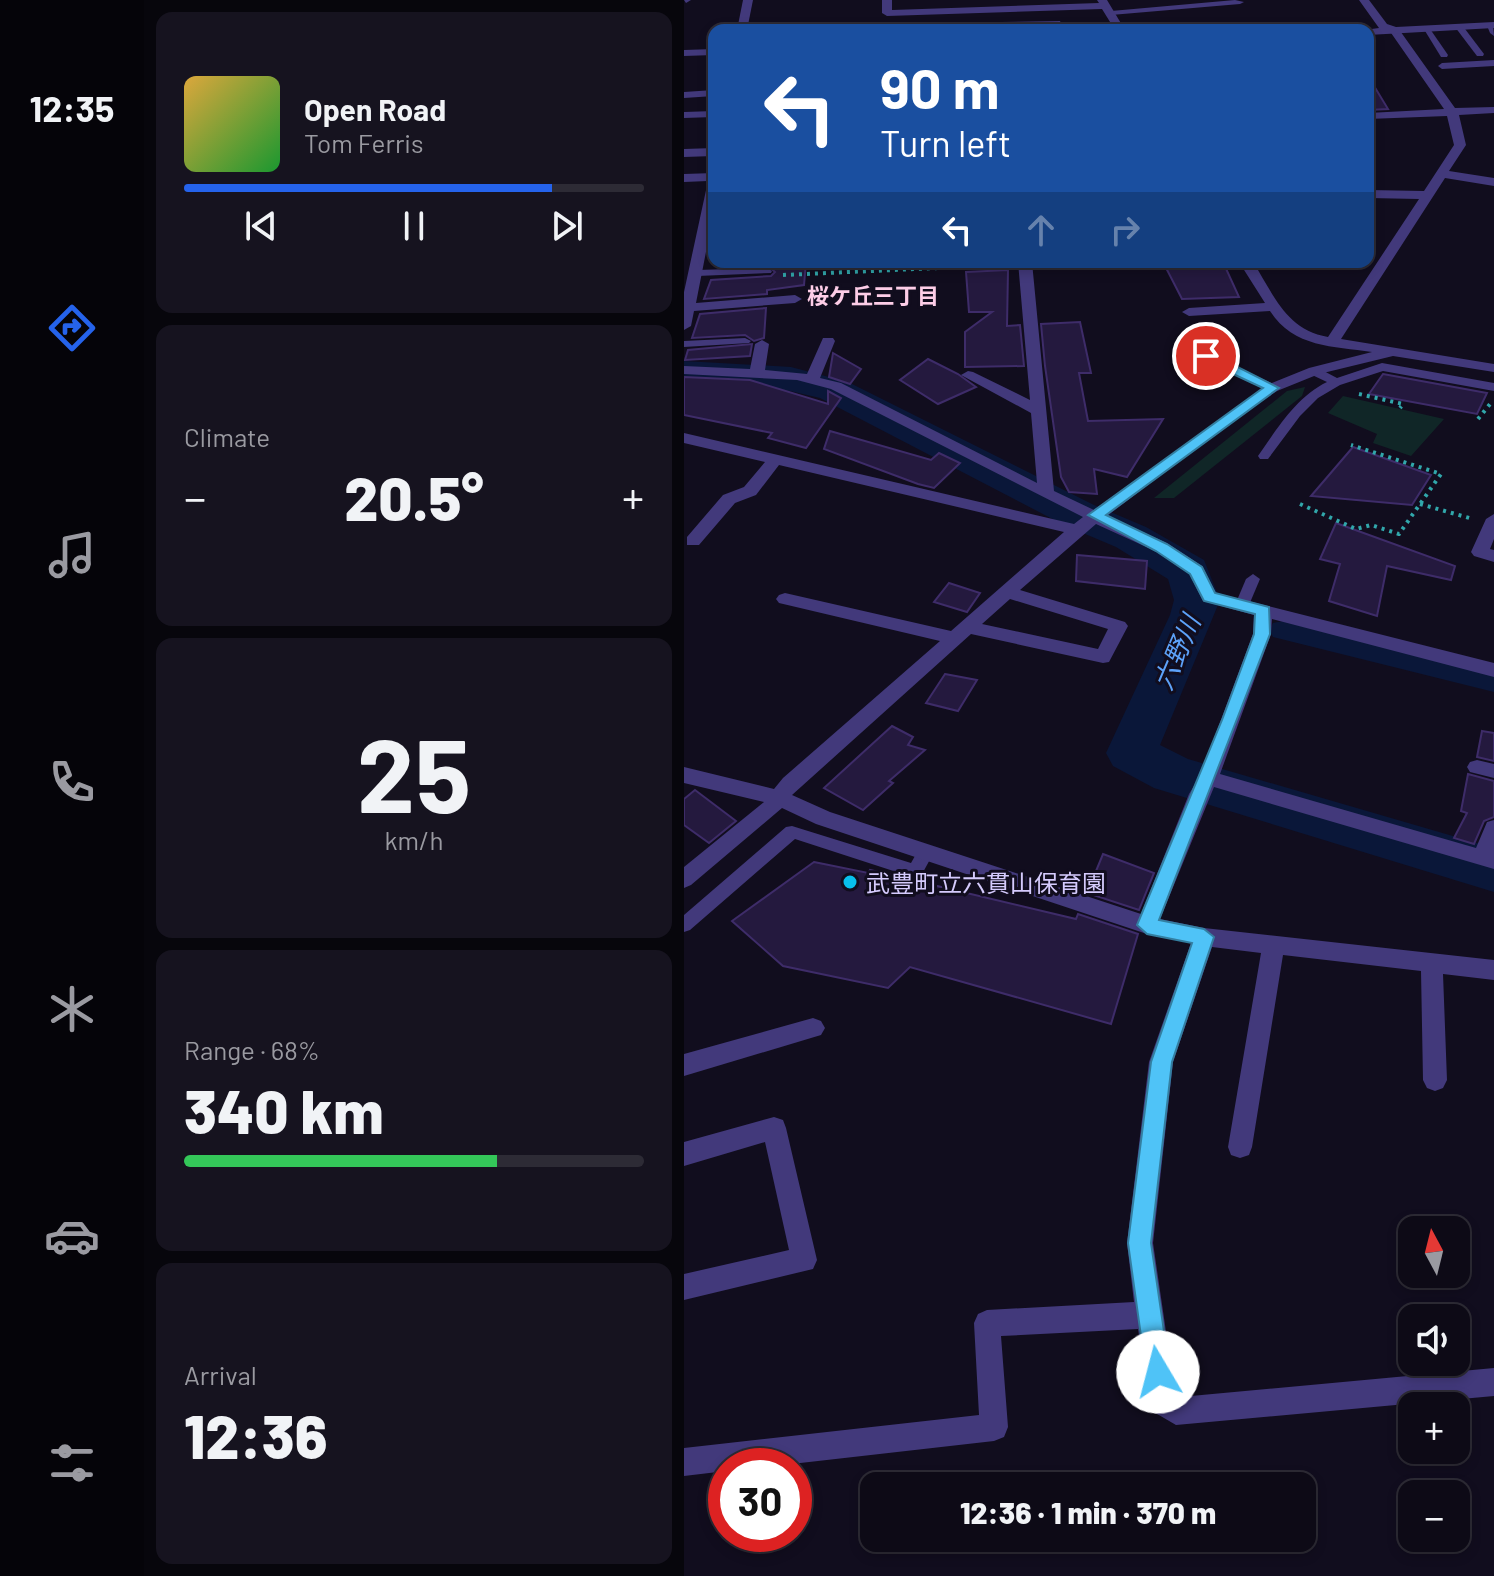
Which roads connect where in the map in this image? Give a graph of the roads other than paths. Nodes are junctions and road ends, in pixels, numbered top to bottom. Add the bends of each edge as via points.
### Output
1 (748, 0) edge
2 (887, 0) edge
3 (1364, 0) edge
4 (1240, 2) dead end
5 (1106, 6) edge
6 (1000, 10) junction
7 (1056, 23) dead end
8 (743, 24) edge
9 (1002, 24) edge
10 (1045, 24) edge
11 (1116, 24) edge
12 (1459, 27) junction
13 (1425, 28) junction
14 (1492, 28) edge
15 (1394, 30) junction
16 (1374, 32) edge
17 (708, 52) edge
18 (684, 53) edge
19 (1480, 54) dead end
20 (1444, 55) dead end
21 (1494, 63) edge
22 (1442, 66) dead end
23 (708, 93) edge
24 (684, 95) edge
25 (1494, 110) edge
26 (1452, 112) junction
27 (708, 114) edge
28 (684, 115) edge
29 (1374, 116) edge
30 (708, 152) edge
31 (684, 153) edge
32 (1442, 174) junction
33 (684, 178) edge
34 (708, 178) edge
35 (1494, 182) edge
36 (1374, 194) edge
37 (1429, 195) junction
38 (708, 249) edge
39 (1026, 268) edge
40 (1249, 268) edge
41 (697, 273) junction
42 (769, 273) road end
43 (795, 299) dead end
44 (1271, 307) junction
45 (686, 308) edge
46 (1189, 312) dead end
47 (684, 326) edge
48 (745, 341) dead end
49 (828, 341) dead end
50 (1331, 343) junction
51 (684, 344) edge
52 (762, 344) dead end
53 (1184, 346) dead end
54 (1391, 352) junction
55 (1494, 368) edge
56 (684, 370) edge
57 (1314, 371) junction
58 (757, 374) junction
59 (968, 375) dead end
60 (812, 380) junction
61 (1336, 382) junction
62 (1494, 387) edge
63 (1272, 388) junction
64 (1041, 412) junction
65 (684, 438) edge
66 (1264, 456) dead end
67 (776, 458) junction
68 (1046, 494) junction
69 (1087, 522) junction
70 (1493, 522) edge
71 (693, 541) dead end
72 (1494, 556) edge
73 (1253, 579) dead end
74 (821, 588) dead end
75 (1006, 592) junction
76 (785, 599) dead end
77 (810, 605) junction
78 (1242, 605) junction
79 (1263, 611) junction
80 (963, 632) junction
81 (1494, 670) edge
82 (684, 775) edge
83 (1206, 784) junction
84 (779, 798) junction
85 (1494, 828) edge
86 (926, 852) junction
87 (1489, 859) edge
88 (684, 879) edge
89 (684, 925) edge
90 (1147, 925) junction
91 (1204, 937) junction
92 (1273, 946) junction
93 (1432, 962) junction
94 (1494, 970) edge
95 (813, 1028) dead end
96 (684, 1065) edge
97 (1435, 1080) dead end
98 (1240, 1147) dead end
99 (684, 1154) edge
100 (684, 1287) edge
101 (1149, 1315) junction
102 (1494, 1382) edge
103 (684, 1462) edge

1 - 8 street
2 - 6 street via 887,13
3 - 15 street via 1383,26
4 - 5 lane
5 - 6 street
5 - 11 street
6 - 9 street
7 - 10 street
12 - 13 street
12 - 14 street
12 - 19 lane
13 - 15 street
13 - 20 lane
15 - 16 street
15 - 26 street
17 - 18 street
21 - 22 lane
23 - 24 street
25 - 26 street
26 - 29 street
26 - 32 street via 1460,145
27 - 28 street
30 - 31 street
32 - 35 street
32 - 37 street
33 - 34 street
36 - 37 street
37 - 50 street
38 - 41 street
39 - 64 street
40 - 44 street
41 - 42 lane
41 - 45 street
43 - 45 street
44 - 46 street
44 - 50 street via 1286,325
45 - 47 street
48 - 51 lane
49 - 60 street
50 - 54 street
52 - 58 street
53 - 63 lane
54 - 55 street
54 - 57 street
56 - 58 street
57 - 61 lane
57 - 63 street
58 - 60 street
59 - 64 street
60 - 68 street via 836,386
61 - 62 lane via 1382,367
61 - 66 lane via 1295,414
63 - 69 street
64 - 68 street
65 - 67 street
67 - 69 street
67 - 71 street via 750,491 729,499
68 - 69 street
69 - 75 street
69 - 78 street via 1161,547 1196,570 1209,597
70 - 72 street via 1480,552
73 - 78 lane
74 - 77 street
75 - 80 street
75 - 80 street via 1119,626 1103,657
76 - 77 street
77 - 80 street
78 - 79 street
79 - 81 street
79 - 83 street via 1262,634
80 - 84 street
82 - 84 street
83 - 87 street
83 - 90 street
84 - 86 street
84 - 88 street
85 - 87 street
86 - 89 lane via 915,871 792,832
86 - 90 street
90 - 91 street
91 - 92 street
91 - 101 street via 1161,1062 1140,1243
92 - 93 street
92 - 98 street
93 - 94 street
93 - 97 street
95 - 96 street
99 - 100 street via 774,1128 804,1260
101 - 102 street via 1162,1401 1176,1411
101 - 103 street via 987,1323 994,1427

